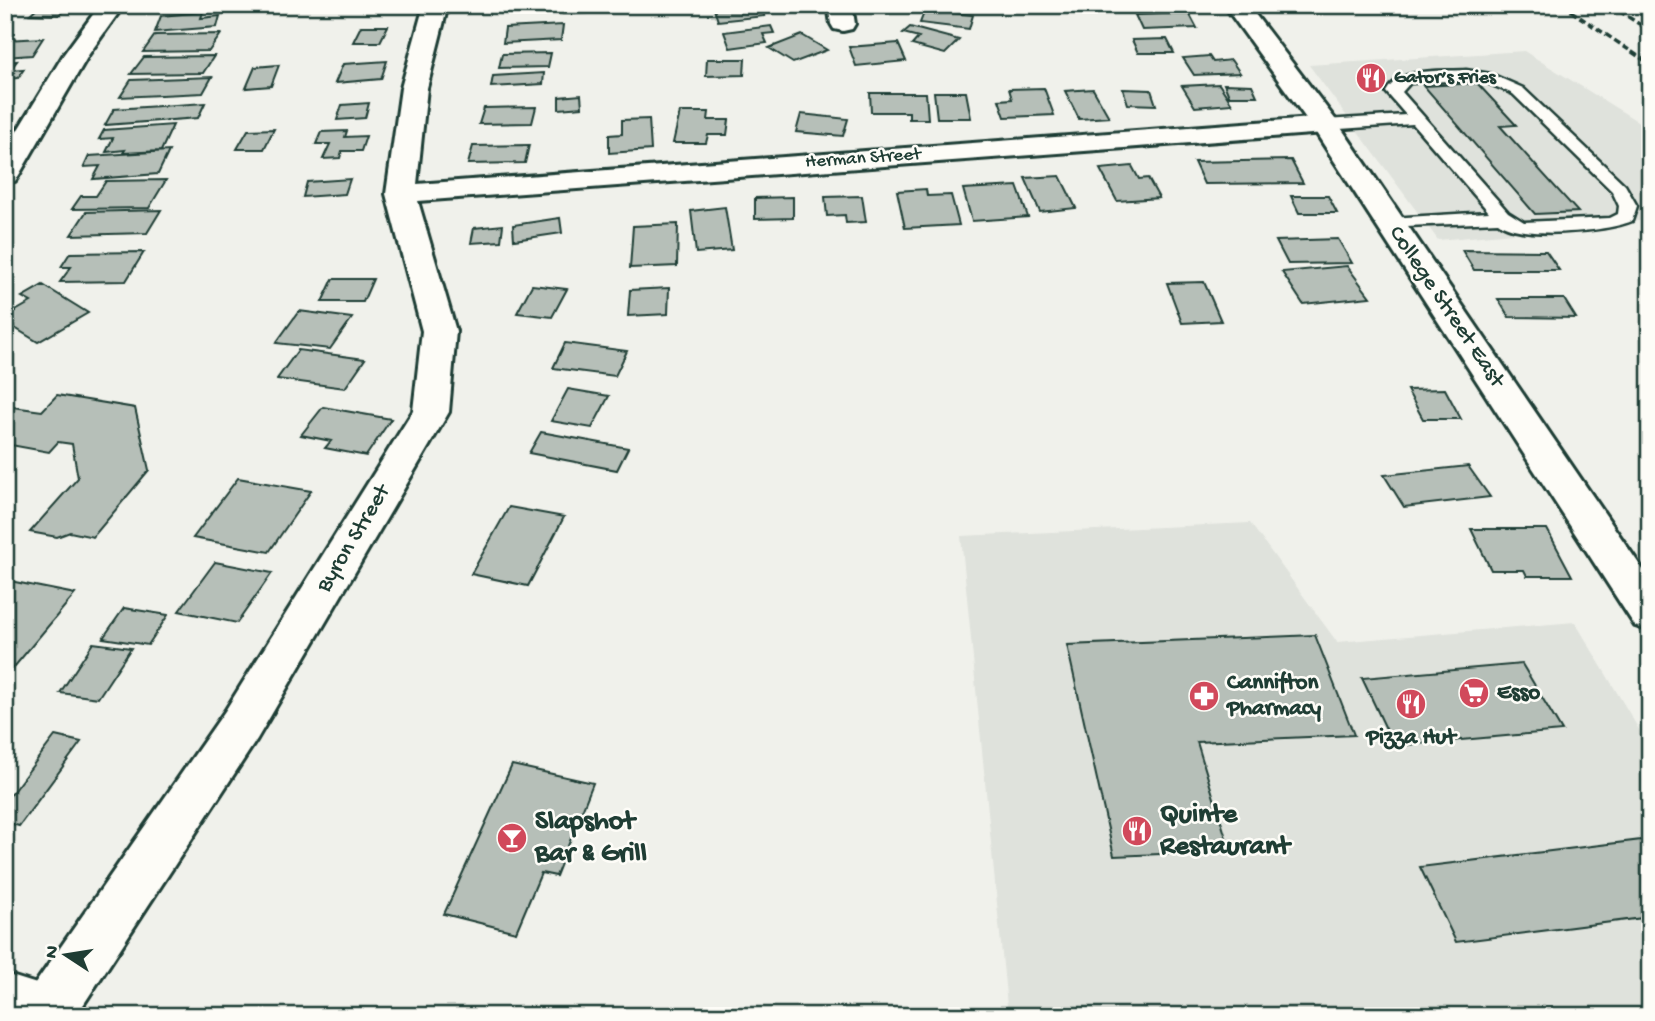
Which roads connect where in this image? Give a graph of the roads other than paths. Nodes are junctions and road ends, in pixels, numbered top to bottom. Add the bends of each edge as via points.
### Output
1 (112, 5) edge
2 (436, 5) edge
3 (1236, 5) edge
4 (1417, 119) junction
5 (1325, 125) junction
6 (5, 175) edge
7 (401, 194) junction
8 (1502, 216) junction
9 (1390, 223) junction
10 (1650, 614) edge
11 (37, 1009) edge

1 - 6 street via 77,54
2 - 7 street, Byron Street via 414,88
3 - 5 street, College Street East
4 - 5 lane
4 - 8 lane
4 - 8 lane via 1394,92 1406,79 1466,75 1504,83 1518,91 1619,189 1628,206 1626,218 1613,223 1523,227
5 - 7 street, Herman Street
5 - 9 street, College Street East
7 - 11 street, Byron Street via 439,331 431,412 241,724
8 - 9 lane
9 - 10 street, College Street East

